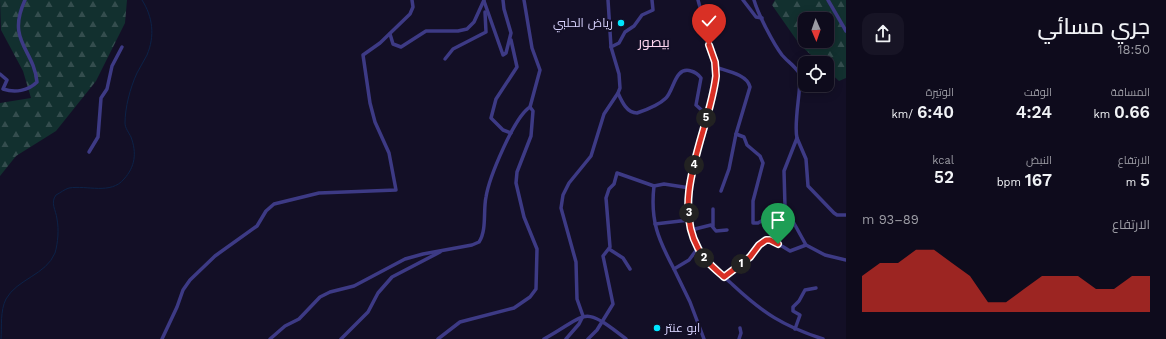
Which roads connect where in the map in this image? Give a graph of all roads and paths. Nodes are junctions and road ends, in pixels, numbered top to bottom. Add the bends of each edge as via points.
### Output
1 (25, 0) edge
2 (484, 0) edge
3 (503, 0) edge
4 (524, 0) edge
5 (608, 0) edge
6 (651, 0) edge
7 (698, 0) edge
8 (744, 0) edge
9 (754, 0) edge
10 (828, 0) edge
11 (831, 0) edge
12 (412, 1) edge
13 (832, 6) junction
14 (485, 7) junction
15 (762, 18) junction
16 (846, 31) edge
17 (390, 34) junction
18 (511, 39) junction
19 (122, 47) dead end
20 (611, 47) junction
21 (445, 59) dead end
22 (716, 67) junction
23 (0, 74) edge
24 (618, 94) junction
25 (530, 107) junction
26 (707, 115) junction
27 (511, 133) junction
28 (736, 134) junction
29 (797, 138) junction
30 (89, 152) dead end
31 (654, 186) junction
32 (690, 188) junction
33 (721, 191) dead end
34 (786, 207) junction
35 (713, 208) dead end
36 (846, 215) edge
37 (689, 220) junction
38 (655, 224) junction
39 (713, 226) junction
40 (691, 230) junction
41 (727, 230) dead end
42 (806, 245) junction
43 (698, 248) junction
44 (610, 249) junction
45 (441, 251) junction
46 (846, 260) edge
47 (630, 269) dead end
48 (674, 269) junction
49 (724, 277) junction
50 (816, 288) dead end
51 (583, 316) junction
52 (603, 321) junction
53 (740, 328) dead end
54 (795, 329) junction
55 (162, 339) edge
56 (270, 339) edge
57 (341, 339) edge
58 (438, 339) edge
59 (544, 339) edge
60 (566, 339) edge
61 (588, 339) edge
62 (626, 339) edge
63 (704, 339) edge
64 (739, 339) edge
65 (823, 339) edge

1 - 23 street via 18,16 20,40 36,73 37,82 30,88 11,92 3,89 7,80
2 - 14 street
2 - 17 street via 471,26 463,31 426,31 401,47 393,44
3 - 18 street
4 - 25 street via 532,48 540,70
5 - 20 street
6 - 20 street via 653,10 642,15 634,26 625,32 620,42
7 - 22 street
8 - 15 street via 756,17
9 - 15 street
10 - 13 street
11 - 13 street
12 - 17 street via 413,9 410,14
13 - 16 street
14 - 18 street via 503,55
14 - 21 street via 486,32 453,49
15 - 29 street via 782,54 799,74 795,120
17 - 55 street via 363,55 370,103 389,153 396,190 319,193 274,204 266,211 257,226 215,256 190,280 182,290
18 - 27 street via 517,67 496,99 490,118 503,130
19 - 30 street via 112,66 107,89 101,98 98,137
20 - 24 street via 620,78
22 - 26 street
22 - 28 street via 743,78 750,84
24 - 26 street via 632,113 637,113 663,101 678,74 689,70 701,78 696,105
24 - 51 street via 604,114 591,156 569,183 562,201 562,215 576,262 577,299
25 - 27 street via 521,115
25 - 58 street via 533,111 531,136 517,172 516,183 524,217 536,249 536,289 530,297 514,308 460,322
26 - 32 street
27 - 45 street via 486,195 482,238 472,245
28 - 33 street via 730,166
28 - 34 street via 744,137 747,146 760,156 763,163 753,201 754,223
29 - 34 street via 784,172
29 - 36 street via 806,160 810,188 834,214
31 - 32 street via 664,184
31 - 38 street
31 - 44 street via 617,173 606,198
32 - 37 street
34 - 42 street
35 - 39 street
37 - 38 street
37 - 40 street
38 - 48 street via 660,244
39 - 40 street
39 - 41 street via 716,231
40 - 43 street
42 - 46 street via 823,255
42 - 49 street via 790,251 773,241 766,240 749,258
43 - 48 street via 689,260
43 - 49 street
44 - 47 street via 623,258
44 - 52 street via 603,256 613,304
45 - 56 street via 405,259 354,286 320,297 299,319 284,326
45 - 57 street via 392,277 378,293 368,312
48 - 63 street
49 - 54 street via 765,313
50 - 54 street via 805,290 793,307 793,311 800,315
51 - 52 street
51 - 59 street
51 - 60 street
52 - 61 street
52 - 62 street
53 - 64 street
54 - 65 street

